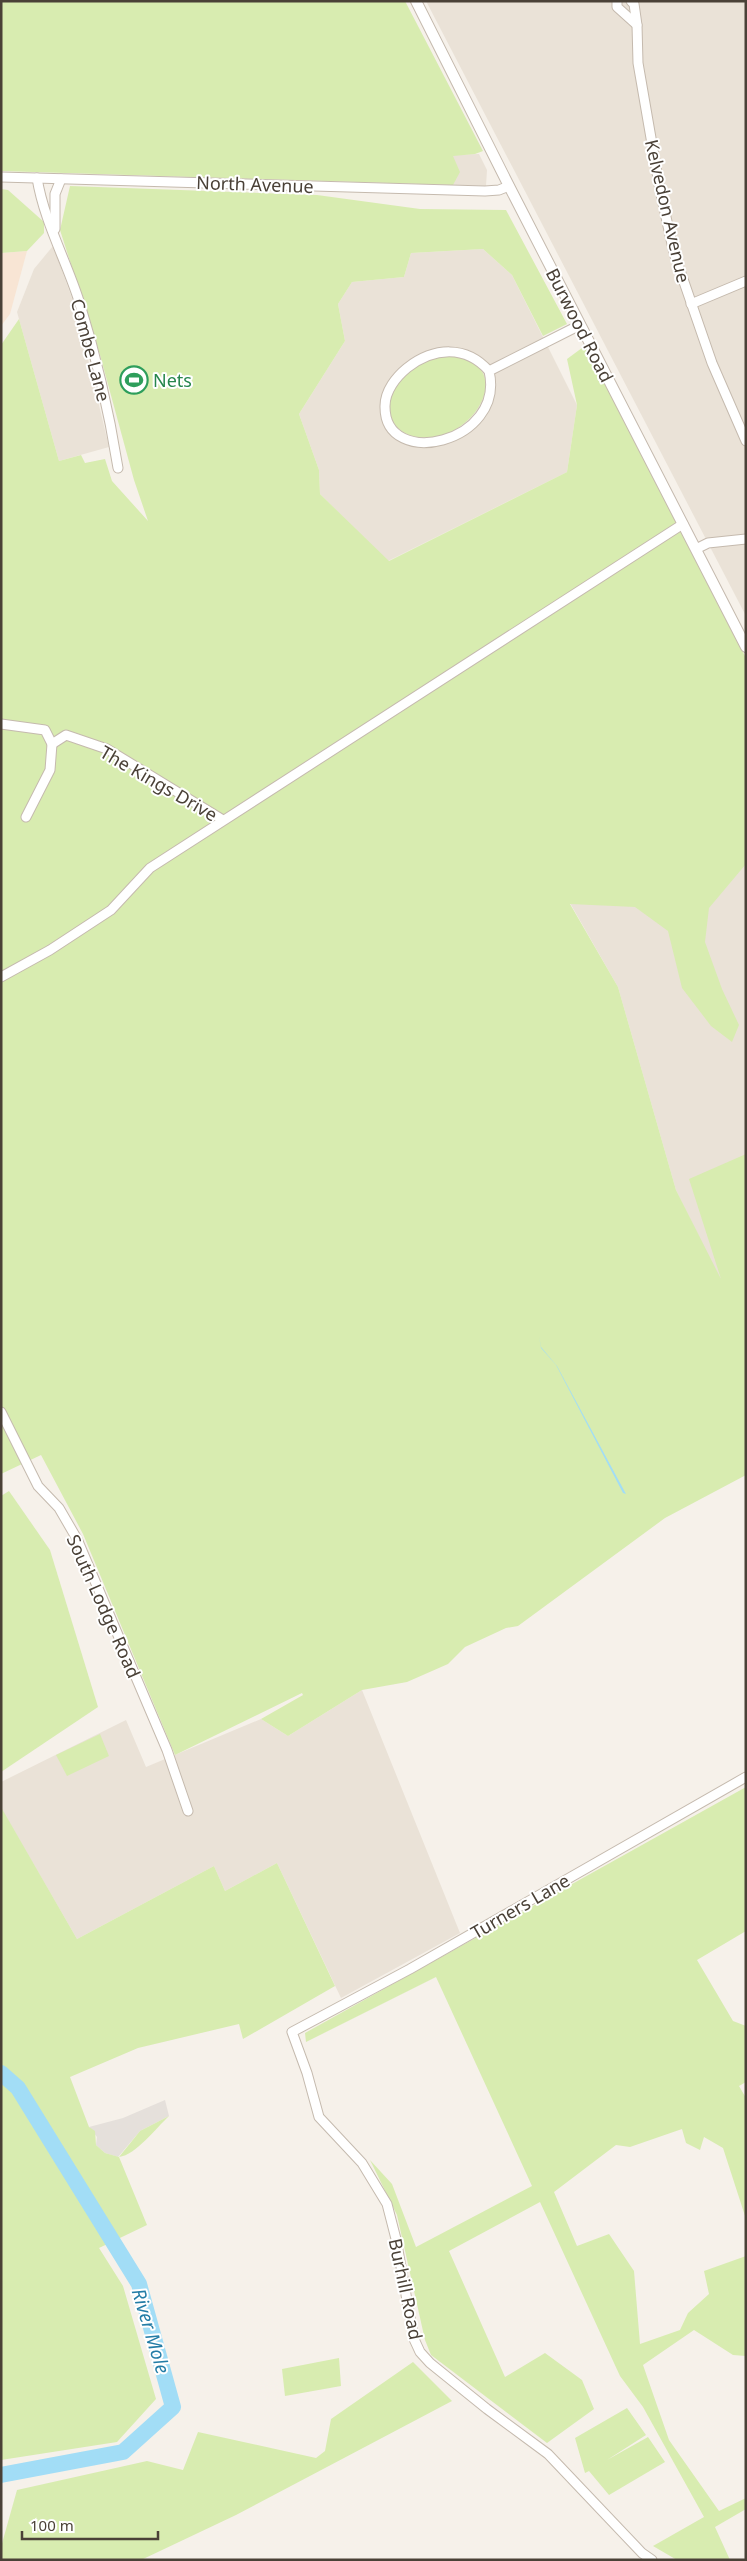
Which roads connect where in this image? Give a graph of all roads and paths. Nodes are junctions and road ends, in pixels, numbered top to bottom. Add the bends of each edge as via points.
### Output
1 (416, 1) edge
2 (618, 1) edge
3 (631, 1) edge
4 (637, 25) junction
5 (1, 177) edge
6 (37, 178) junction
7 (61, 179) junction
8 (508, 186) junction
9 (55, 234) junction
10 (746, 282) edge
11 (690, 304) junction
12 (580, 325) junction
13 (489, 371) junction
14 (746, 441) edge
15 (118, 468) dead end
16 (683, 524) junction
17 (746, 539) edge
18 (696, 549) junction
19 (746, 647) edge
20 (1, 724) edge
21 (45, 730) junction
22 (66, 735) junction
23 (52, 744) junction
24 (26, 817) dead end
25 (224, 820) junction
26 (1, 977) edge
27 (1, 1412) edge
28 (746, 1778) edge
29 (188, 1810) dead end
30 (292, 2032) joint
31 (652, 2560) edge

1 - 8 street, Burwood Road
2 - 4 street via 618,7
3 - 4 street, Kelvedon Avenue
4 - 11 street, Kelvedon Avenue via 638,63 660,190
5 - 6 street, North Avenue
6 - 7 street, North Avenue
6 - 9 street, Combe Lane via 41,203
7 - 8 street, North Avenue via 496,191
7 - 9 street, Combe Lane via 55,194
8 - 12 street, Burwood Road
9 - 15 street, Combe Lane via 84,319
10 - 11 street
11 - 14 street, Kelvedon Avenue
12 - 13 street
12 - 16 street, Burwood Road
13 - 13 street via 491,388 487,405 476,421 459,434 444,440 420,442 405,438 390,425 385,403 390,388 400,374 420,359 443,352 461,353 476,358
16 - 18 street, Burwood Road
16 - 25 street
17 - 18 street via 708,543
18 - 19 street, Burwood Road
20 - 21 street, The Kings Drive
21 - 22 street, The Kings Drive
21 - 23 street
22 - 23 street
22 - 25 street, The Kings Drive via 107,749
23 - 24 street via 50,770
25 - 26 street via 150,868 111,910
27 - 29 street, South Lodge Road via 38,1486 59,1508 80,1547 167,1750
28 - 30 street, Turners Lane via 410,1969
30 - 31 street, Burhill Road via 308,2073 319,2117 362,2163 386,2204 396,2239 414,2339 420,2352 487,2409 548,2454

